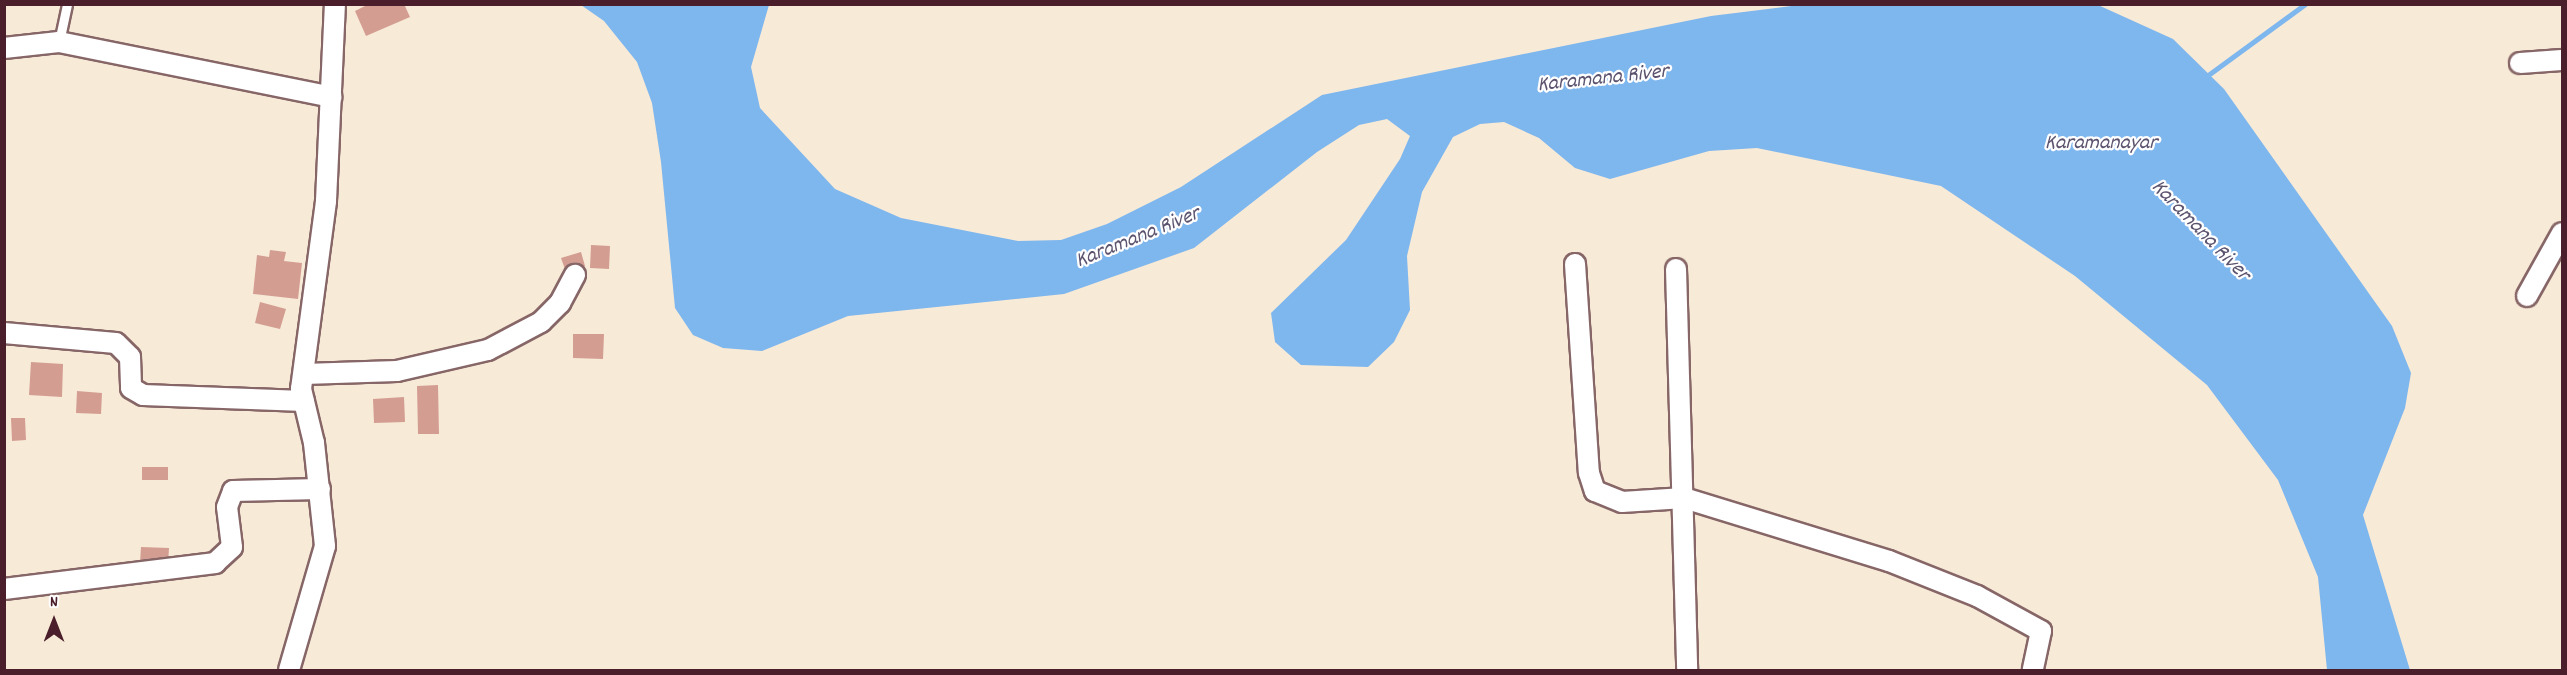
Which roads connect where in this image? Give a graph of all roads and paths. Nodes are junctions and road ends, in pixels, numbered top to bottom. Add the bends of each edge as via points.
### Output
1 (67, 4) edge
2 (335, 4) edge
3 (59, 42) junction
4 (4, 48) edge
5 (2562, 60) edge
6 (2520, 63) dead end
7 (332, 97) junction
8 (2562, 233) edge
9 (1575, 264) dead end
10 (1676, 269) dead end
11 (575, 275) dead end
12 (2526, 296) dead end
13 (4, 333) edge
14 (303, 374) junction
15 (304, 401) junction
16 (320, 489) junction
17 (1684, 498) junction
18 (4, 589) edge
19 (289, 670) edge
20 (1687, 670) edge
21 (2033, 670) edge

1 - 3 lane
2 - 7 street
3 - 4 street
3 - 7 street
5 - 6 street
7 - 14 street via 326,201
8 - 12 street
9 - 17 street via 1589,474 1595,490 1622,502
10 - 17 street
11 - 14 street via 560,303 542,322 488,350 397,371
13 - 15 street via 116,343 130,357 131,387 143,395
14 - 15 street
15 - 16 street
16 - 18 street via 233,491 227,507 232,547 215,563
16 - 19 street via 325,546
17 - 20 street
17 - 21 street via 1889,561 2028,620 2041,631

